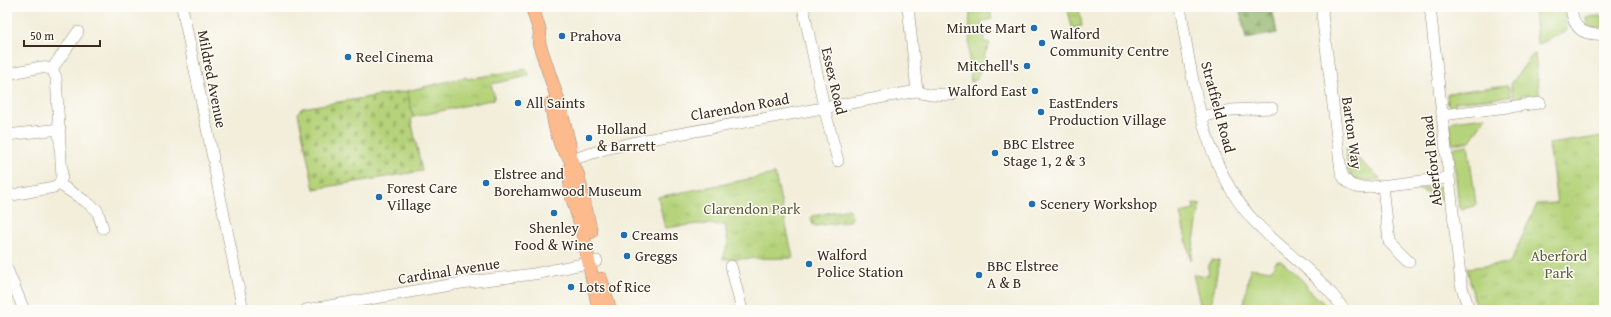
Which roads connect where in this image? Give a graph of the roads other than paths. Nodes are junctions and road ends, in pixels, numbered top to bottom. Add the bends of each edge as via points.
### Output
1 (182, 7) edge
2 (524, 7) edge
3 (532, 7) edge
4 (802, 7) edge
5 (908, 7) edge
6 (1180, 7) edge
7 (1324, 7) edge
8 (1430, 7) edge
9 (1571, 7) edge
10 (78, 32) dead end
11 (1604, 34) edge
12 (540, 43) junction
13 (52, 69) junction
14 (7, 74) edge
15 (916, 91) junction
16 (952, 95) dead end
17 (1540, 104) dead end
18 (824, 107) junction
19 (1272, 108) dead end
20 (1442, 115) junction
21 (1201, 116) junction
22 (60, 129) junction
23 (7, 135) edge
24 (571, 160) junction
25 (838, 161) dead end
26 (1449, 178) junction
27 (59, 184) junction
28 (1383, 186) junction
29 (7, 196) edge
30 (102, 228) dead end
31 (592, 262) junction
32 (1409, 262) dead end
33 (731, 266) dead end
34 (7, 269) edge
35 (24, 310) edge
36 (243, 310) edge
37 (306, 310) edge
38 (599, 310) edge
39 (610, 310) edge
40 (742, 310) edge
41 (1344, 310) edge
42 (1469, 310) edge

1 - 36 street, Mildred Avenue
2 - 12 main road via 532,36
3 - 12 main road via 540,32
4 - 18 street, Essex Road
5 - 15 street
6 - 21 street, Stratfield Road
7 - 28 street, Barton Way via 1322,13 1342,176 1356,188
8 - 20 street, Aberford Road
9 - 11 street via 1572,15 1581,31 1587,34
10 - 13 street
12 - 24 main road via 569,143
13 - 14 street via 41,68
13 - 22 street via 56,77
15 - 16 street, Clarendon Road
15 - 18 street, Clarendon Road
17 - 20 street
18 - 24 street, Clarendon Road via 640,141
18 - 25 street, Essex Road
19 - 21 street via 1231,110
20 - 26 street, Aberford Road
21 - 41 street, Stratfield Road via 1215,160 1238,201 1254,221 1324,287
22 - 23 street
22 - 27 street via 62,173
24 - 31 main road via 578,175
26 - 28 street, Barton Way
26 - 42 street, Aberford Road via 1461,284
27 - 29 street via 49,189
27 - 30 street via 97,210
28 - 32 street via 1389,242
31 - 37 street, Cardinal Avenue via 534,274 460,283
31 - 38 main road
31 - 39 main road
33 - 40 street
34 - 35 street

